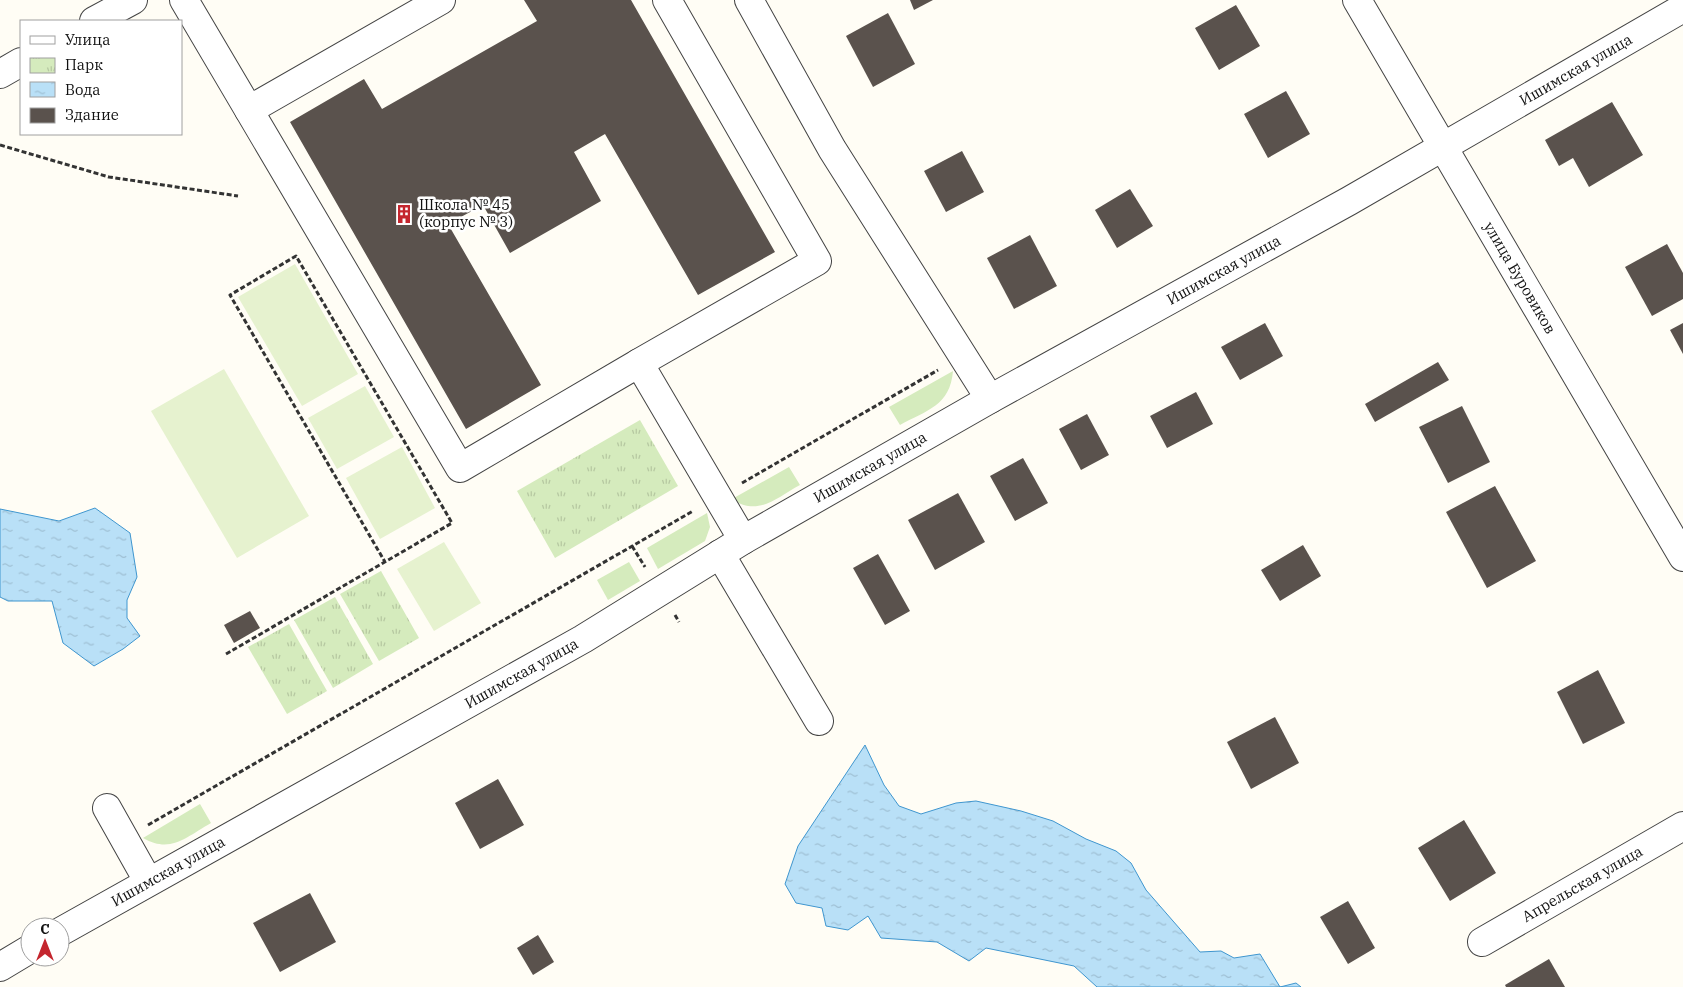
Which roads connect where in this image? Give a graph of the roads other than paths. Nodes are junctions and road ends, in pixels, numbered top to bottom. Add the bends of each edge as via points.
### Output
1 (133, 0) edge
2 (184, 0) edge
3 (441, 0) edge
4 (667, 0) edge
5 (749, 0) edge
6 (1357, 0) edge
7 (1683, 8) edge
8 (96, 20) edge
9 (20, 63) edge
10 (0, 74) edge
11 (249, 110) junction
12 (1443, 148) junction
13 (639, 363) junction
14 (990, 399) junction
15 (743, 540) junction
16 (720, 554) junction
17 (1683, 557) edge
18 (819, 721) dead end
19 (107, 808) dead end
20 (1683, 826) edge
21 (148, 881) junction
22 (70, 926) edge
23 (1482, 942) dead end
24 (20, 956) edge
25 (0, 967) edge

1 - 8 street
2 - 11 street
3 - 11 street
4 - 13 street via 817,261
5 - 14 street via 832,149
6 - 12 street, улица Буровиков
7 - 12 street, Ишимская улица
9 - 10 street
11 - 13 street via 460,468
12 - 14 street, Ишимская улица
12 - 17 street, улица Буровиков
13 - 15 street
14 - 15 street, Ишимская улица
15 - 16 street, Ишимская улица
16 - 18 street
16 - 21 street, Ишимская улица via 583,639
19 - 21 street
20 - 23 street, Апрельская улица
21 - 22 street, Ишимская улица
24 - 25 street

